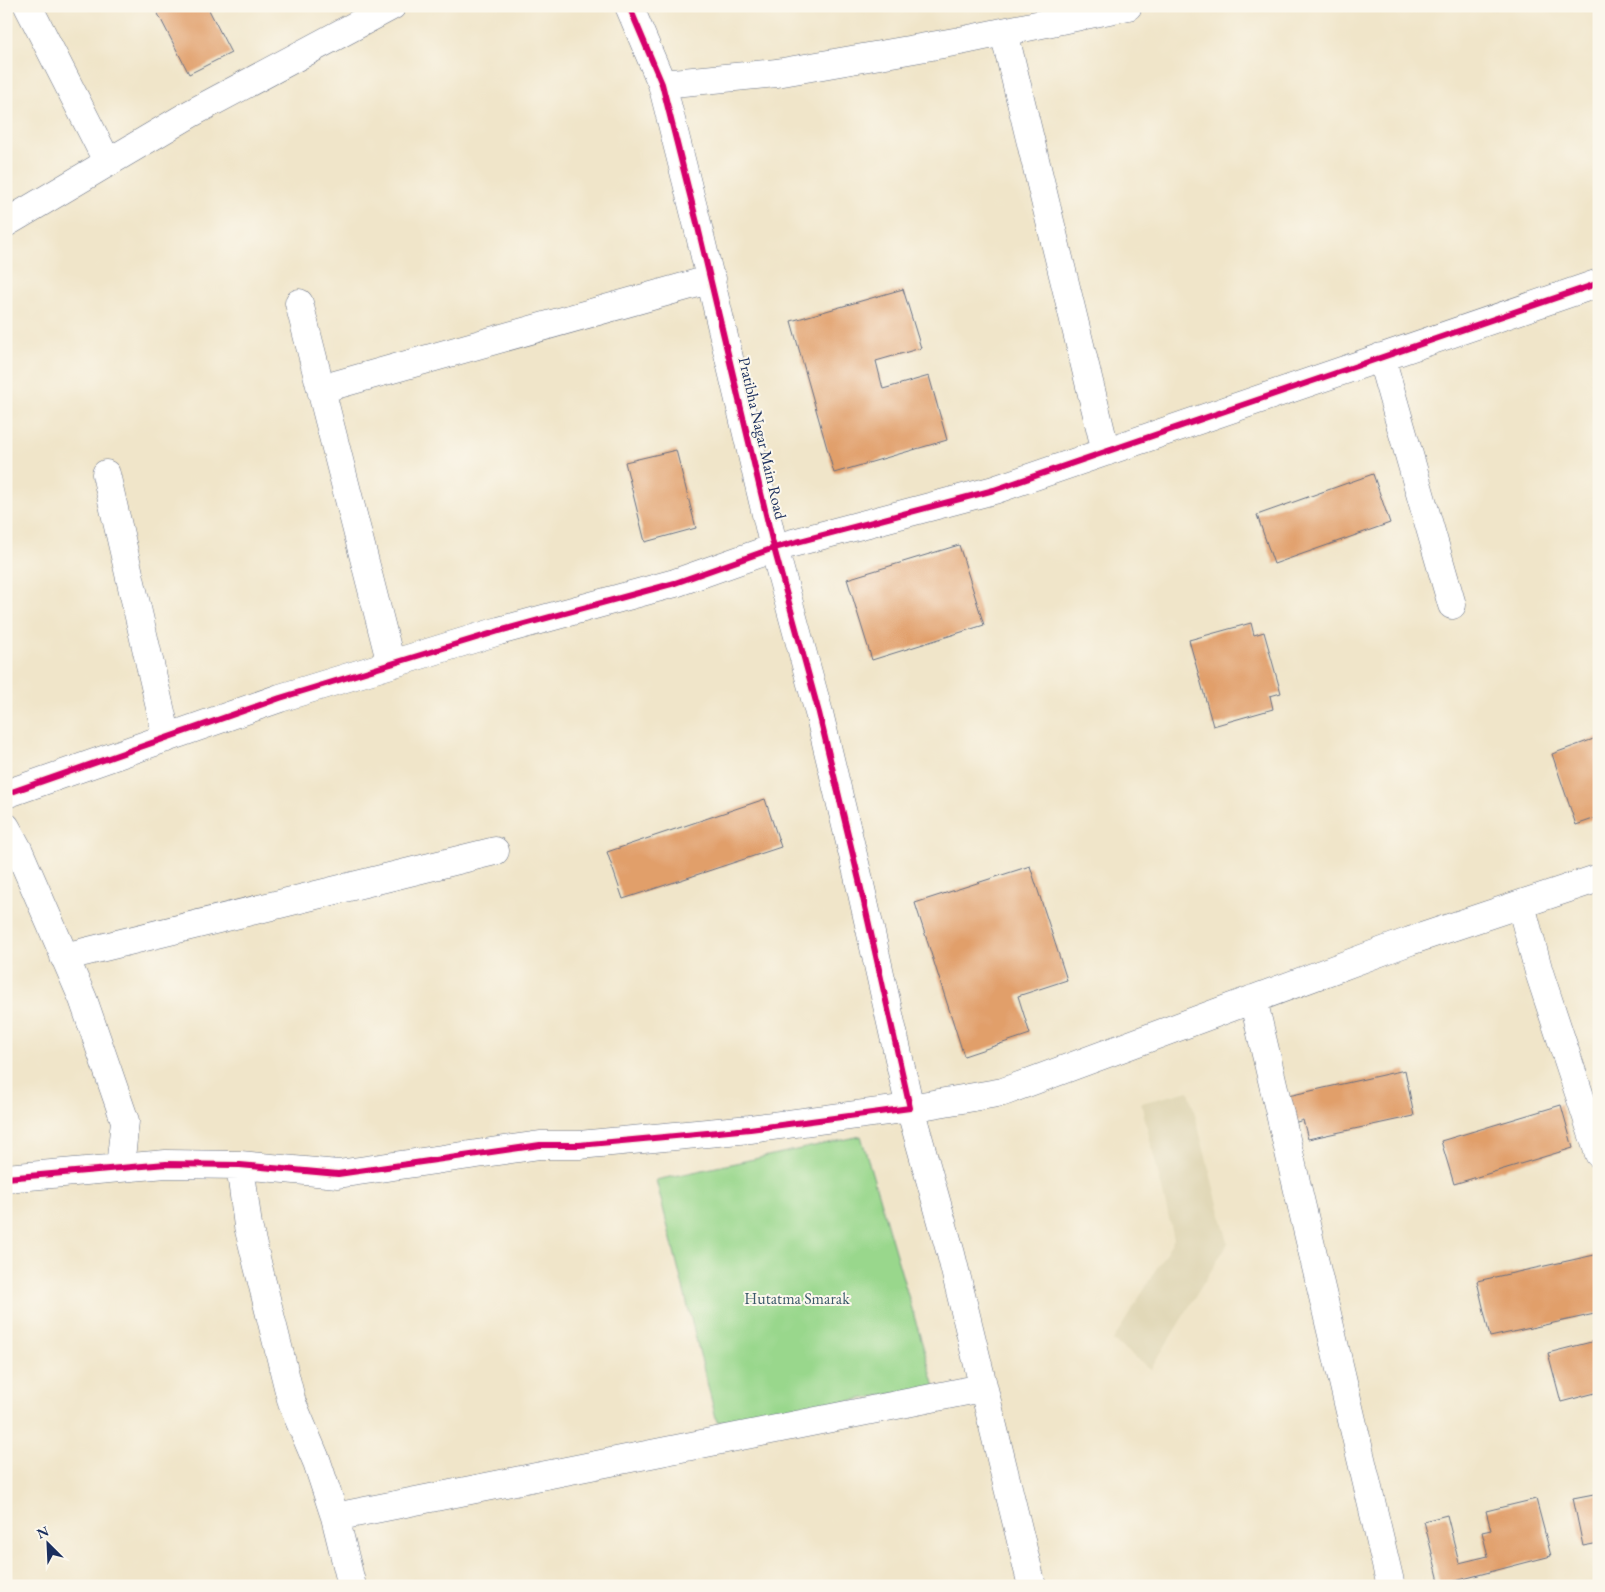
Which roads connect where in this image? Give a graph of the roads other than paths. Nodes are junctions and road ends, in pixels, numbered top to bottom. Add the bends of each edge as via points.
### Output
1 (28, 6) edge
2 (392, 6) edge
3 (629, 6) edge
4 (1128, 6) edge
5 (1004, 32) junction
6 (662, 84) junction
7 (108, 162) junction
8 (6, 223) edge
9 (712, 279) junction
10 (1599, 282) edge
11 (299, 303) dead end
12 (1381, 357) junction
13 (321, 389) junction
14 (1106, 452) junction
15 (106, 474) dead end
16 (774, 548) junction
17 (1452, 605) dead end
18 (391, 664) junction
19 (167, 738) junction
20 (6, 794) edge
21 (6, 827) edge
22 (495, 852) dead end
23 (1599, 878) edge
24 (1521, 904) junction
25 (64, 956) junction
26 (1252, 1000) junction
27 (910, 1108) junction
28 (1599, 1154) edge
29 (240, 1165) junction
30 (120, 1167) junction
31 (6, 1178) edge
32 (982, 1388) junction
33 (335, 1517) junction
34 (352, 1586) edge
35 (1032, 1586) edge
36 (1391, 1586) edge

1 - 7 street
2 - 7 street via 190,114
3 - 6 street, Pratibha Nagar Main Road
4 - 5 street
5 - 6 street via 777,73
5 - 14 street
6 - 9 street, Pratibha Nagar Main Road
7 - 8 street
9 - 13 street
9 - 16 street, Pratibha Nagar Main Road
10 - 12 street
11 - 13 street
12 - 14 street
12 - 17 street
13 - 18 street
14 - 16 street via 994,490
15 - 19 street
16 - 18 street via 675,584
16 - 27 street, Pratibha Nagar Main Road via 819,713
18 - 19 street via 280,698
19 - 20 street
21 - 25 street
22 - 25 street
23 - 24 street
24 - 26 street
24 - 28 street via 1539,972
25 - 30 street via 83,1000 125,1121
26 - 27 street via 1003,1092
26 - 36 street
27 - 29 street via 750,1129 579,1145 540,1144 338,1174
27 - 32 street, Pratibha Nagar Main Road via 951,1254
29 - 30 street
29 - 33 street via 248,1226 292,1403 317,1462
30 - 31 street
32 - 33 street
32 - 35 street, Pratibha Nagar Main Road
33 - 34 street

